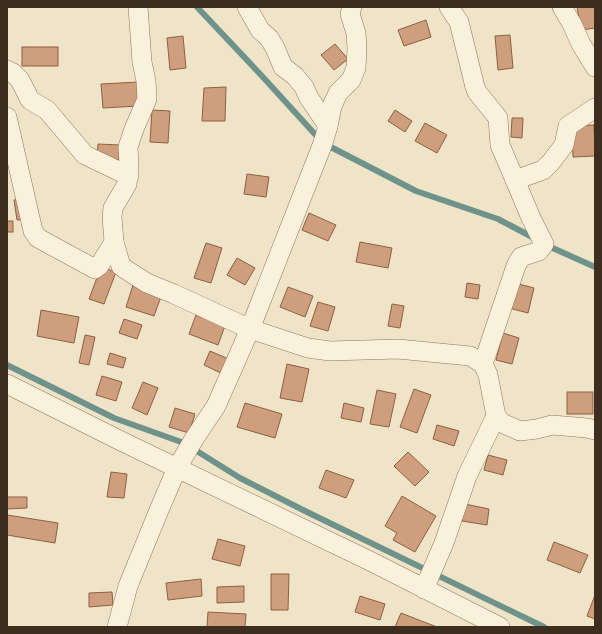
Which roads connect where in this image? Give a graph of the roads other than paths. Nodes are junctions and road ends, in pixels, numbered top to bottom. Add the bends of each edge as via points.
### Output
1 (138, 7) edge
2 (247, 7) edge
3 (352, 7) edge
4 (449, 7) edge
5 (562, 7) edge
6 (595, 67) edge
7 (7, 70) edge
8 (595, 108) edge
9 (328, 126) junction
10 (9, 129) edge
11 (128, 176) junction
12 (515, 180) junction
13 (114, 242) junction
14 (250, 329) junction
15 (483, 364) junction
16 (7, 384) edge
17 (496, 416) junction
18 (595, 430) edge
19 (177, 468) junction
20 (424, 589) junction
21 (117, 627) edge
22 (500, 627) edge

1 - 11 street via 147,99 128,147
2 - 9 street via 260,30 275,48 283,67 304,87
3 - 9 street via 350,14 358,48 356,68 351,80 338,93
4 - 12 street via 459,22 477,92 498,118 500,145
5 - 6 street
7 - 11 street via 20,80 30,100 48,110 85,155
8 - 12 street via 568,126 560,152 543,170
9 - 14 street
10 - 13 street via 33,231 38,238 95,269
11 - 13 street via 127,184 113,208
12 - 15 street via 530,218 544,244 539,251 522,257 516,266
13 - 14 street via 121,266 132,275
14 - 15 street via 308,348 330,351 398,348 470,356
14 - 19 street via 216,406
15 - 17 street via 488,375
16 - 19 street
17 - 18 street via 502,423 520,431 552,424
17 - 20 street via 467,476 444,543
19 - 20 street
19 - 21 street via 131,579
20 - 22 street

